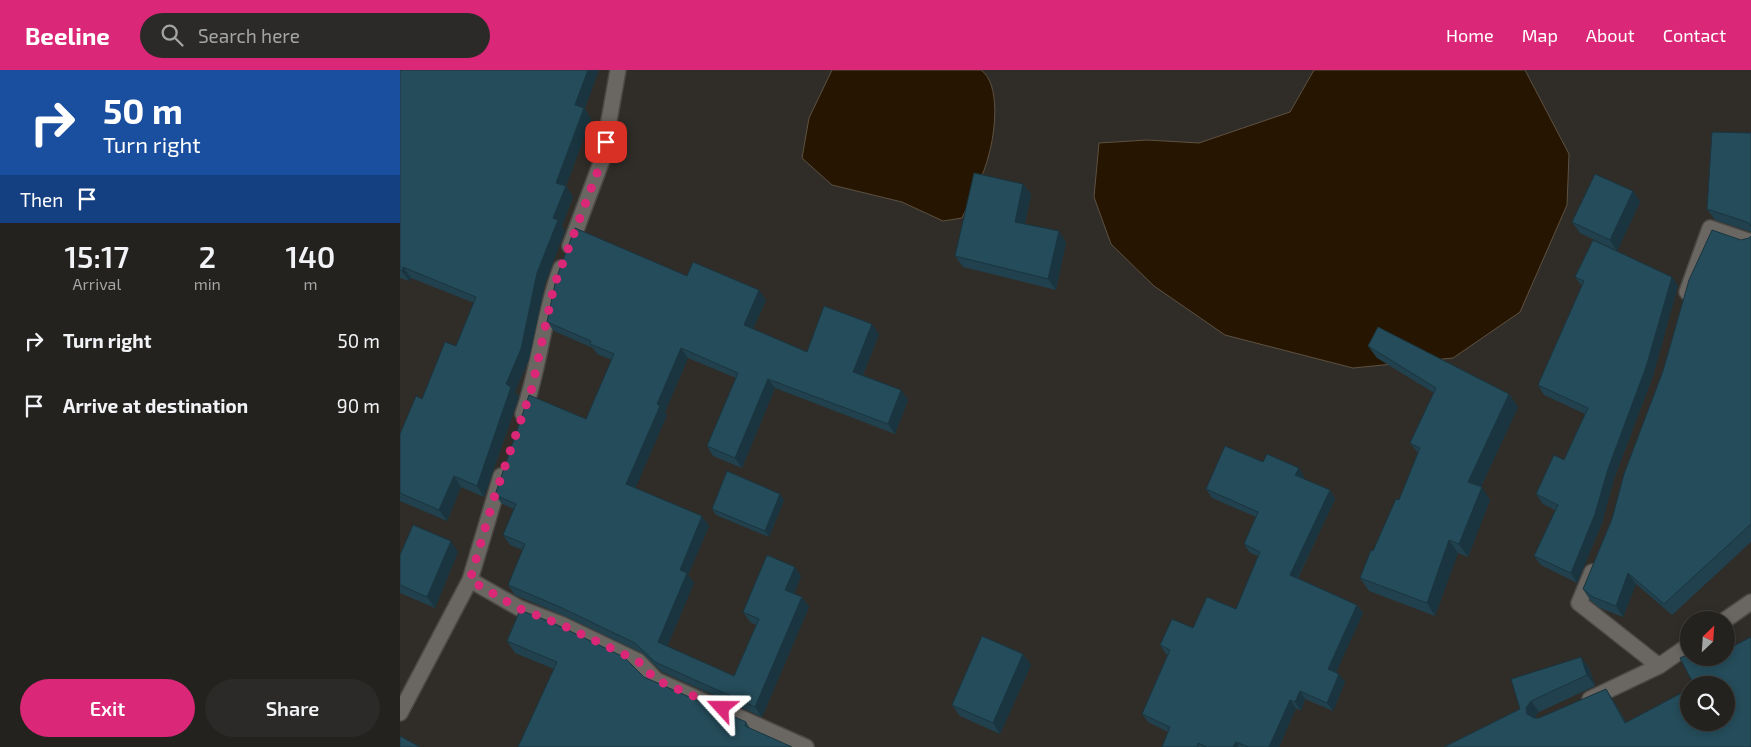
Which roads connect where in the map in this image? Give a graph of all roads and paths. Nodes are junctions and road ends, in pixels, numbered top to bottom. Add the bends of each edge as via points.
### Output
1 (618, 70) edge
2 (1751, 242) edge
3 (1682, 308) edge
4 (519, 426) edge
5 (506, 463) edge
6 (1596, 560) edge
7 (470, 580) junction
8 (1751, 602) edge
9 (1735, 613) edge
10 (1680, 651) edge
11 (1659, 666) junction
12 (1579, 704) edge
13 (400, 713) edge
14 (806, 747) edge

1 - 4 street via 602,160 554,286 532,388
2 - 3 street via 1710,228
5 - 7 street
6 - 11 street via 1579,603
7 - 13 street
7 - 14 street via 518,608 638,661 656,680
8 - 9 street
10 - 11 street
11 - 12 street

